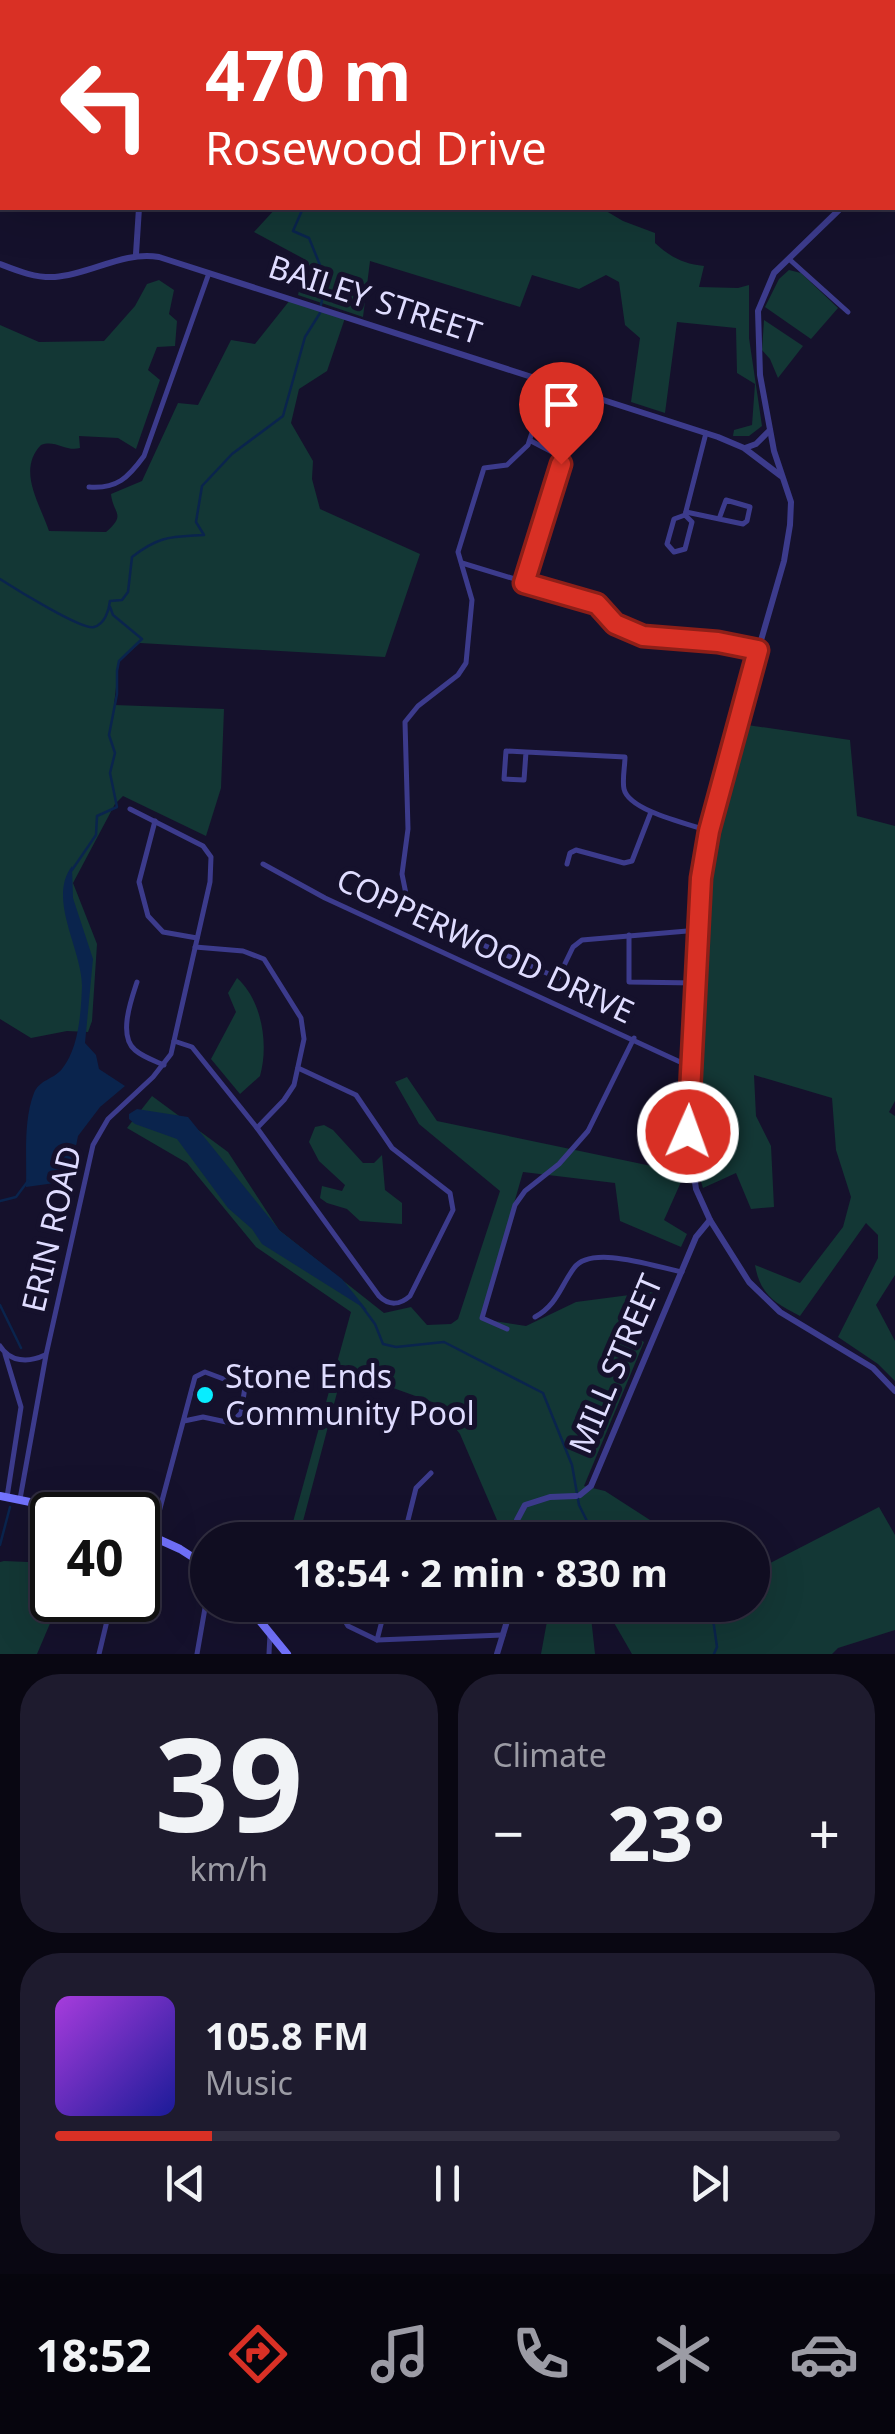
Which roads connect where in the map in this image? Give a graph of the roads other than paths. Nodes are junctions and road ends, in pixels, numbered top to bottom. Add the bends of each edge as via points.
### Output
1 (139, 210) edge
2 (839, 210) edge
3 (136, 254) junction
4 (789, 259) junction
5 (0, 264) edge
6 (210, 273) junction
7 (848, 312) dead end
8 (548, 382) junction
9 (770, 430) junction
10 (706, 433) junction
11 (531, 441) junction
12 (744, 448) junction
13 (782, 476) junction
14 (89, 487) dead end
15 (685, 514) junction
16 (719, 519) junction
17 (462, 563) junction
18 (524, 583) junction
19 (758, 650) junction
20 (526, 752) junction
21 (130, 809) dead end
22 (651, 812) junction
23 (155, 821) junction
24 (709, 831) junction
25 (263, 864) dead end
26 (566, 864) dead end
27 (699, 930) junction
28 (629, 935) junction
29 (197, 938) junction
30 (194, 948) junction
31 (137, 982) dead end
32 (696, 983) junction
33 (634, 1038) junction
34 (174, 1041) junction
35 (164, 1065) junction
36 (691, 1067) junction
37 (298, 1068) junction
38 (257, 1128) junction
39 (710, 1220) junction
40 (682, 1272) junction
41 (536, 1318) dead end
42 (508, 1329) dead end
43 (0, 1346) edge
44 (5, 1354) junction
45 (46, 1355) junction
46 (895, 1391) edge
47 (184, 1421) junction
48 (431, 1473) dead end
49 (3, 1497) edge
50 (20, 1499) junction
51 (30, 1501) edge
52 (160, 1508) edge
53 (408, 1522) edge
54 (516, 1522) edge
55 (160, 1540) edge
56 (190, 1558) edge
57 (107, 1622) edge
58 (203, 1622) edge
59 (260, 1622) edge
60 (346, 1622) edge
61 (382, 1622) edge
62 (507, 1622) edge
63 (270, 1634) junction
64 (502, 1636) junction
65 (378, 1640) junction
66 (99, 1654) edge
67 (197, 1654) edge
68 (269, 1654) edge
69 (287, 1654) edge
70 (497, 1654) edge

1 - 3 street
2 - 4 street
3 - 5 street, BAILEY STREET via 53,277
3 - 6 street, BAILEY STREET
4 - 7 street
4 - 9 street via 774,272 758,312
6 - 8 street, BAILEY STREET
6 - 14 street via 144,456 115,486
8 - 10 street, BAILEY STREET
8 - 11 street
9 - 12 street
9 - 13 street
10 - 12 street, BAILEY STREET
10 - 15 street
11 - 17 street via 506,465 484,468 458,550
11 - 18 street via 561,464
12 - 13 street, BAILEY STREET
13 - 19 street via 790,525
15 - 15 street via 692,521 685,548 674,552 667,544 674,518
15 - 16 street
16 - 16 street via 744,524 750,507 726,500
17 - 18 street
17 - 28 street via 472,600 466,663 406,722 402,874 408,904 422,918 558,978 577,942
18 - 19 street via 597,604 615,624 643,636
19 - 24 street
20 - 20 street via 506,751 504,779 524,780
20 - 22 street via 625,756 626,794
21 - 23 street, ERIN ROAD
22 - 24 street
22 - 26 street via 632,861 579,850
23 - 29 street, ERIN ROAD via 199,842 211,857
23 - 29 street via 138,882 150,920 163,932
24 - 27 street
25 - 33 street, COPPERWOOD DRIVE
27 - 28 street
27 - 32 street
28 - 32 street via 629,982
29 - 30 street, ERIN ROAD
30 - 34 street, ERIN ROAD
30 - 37 street via 243,951 267,961 302,1022
31 - 35 street via 128,1040
32 - 36 street
33 - 36 street, COPPERWOOD DRIVE
33 - 42 street via 588,1132 515,1205 482,1318
34 - 35 street, ERIN ROAD
34 - 38 street via 192,1047
35 - 45 street, ERIN ROAD via 108,1119 93,1145
36 - 39 street via 690,1164
37 - 38 street via 288,1094
37 - 38 street via 356,1095 392,1148 450,1193 453,1210 407,1298 392,1303 379,1296
39 - 40 street, MILL STREET
39 - 46 street via 760,1295 859,1358
40 - 41 street via 585,1258 554,1304
40 - 54 street, MILL STREET via 591,1486 578,1496 525,1506
43 - 44 street
44 - 45 street via 24,1360
44 - 49 street via 21,1407
45 - 50 street, ERIN ROAD
47 - 47 street via 231,1423 245,1387 197,1374
47 - 52 street
48 - 53 street via 416,1488
49 - 50 main road
50 - 51 main road
55 - 56 main road
57 - 66 street
58 - 67 street
59 - 63 main road
60 - 65 street
61 - 65 street
62 - 64 street
63 - 68 street
63 - 69 main road
64 - 65 street
64 - 70 street

